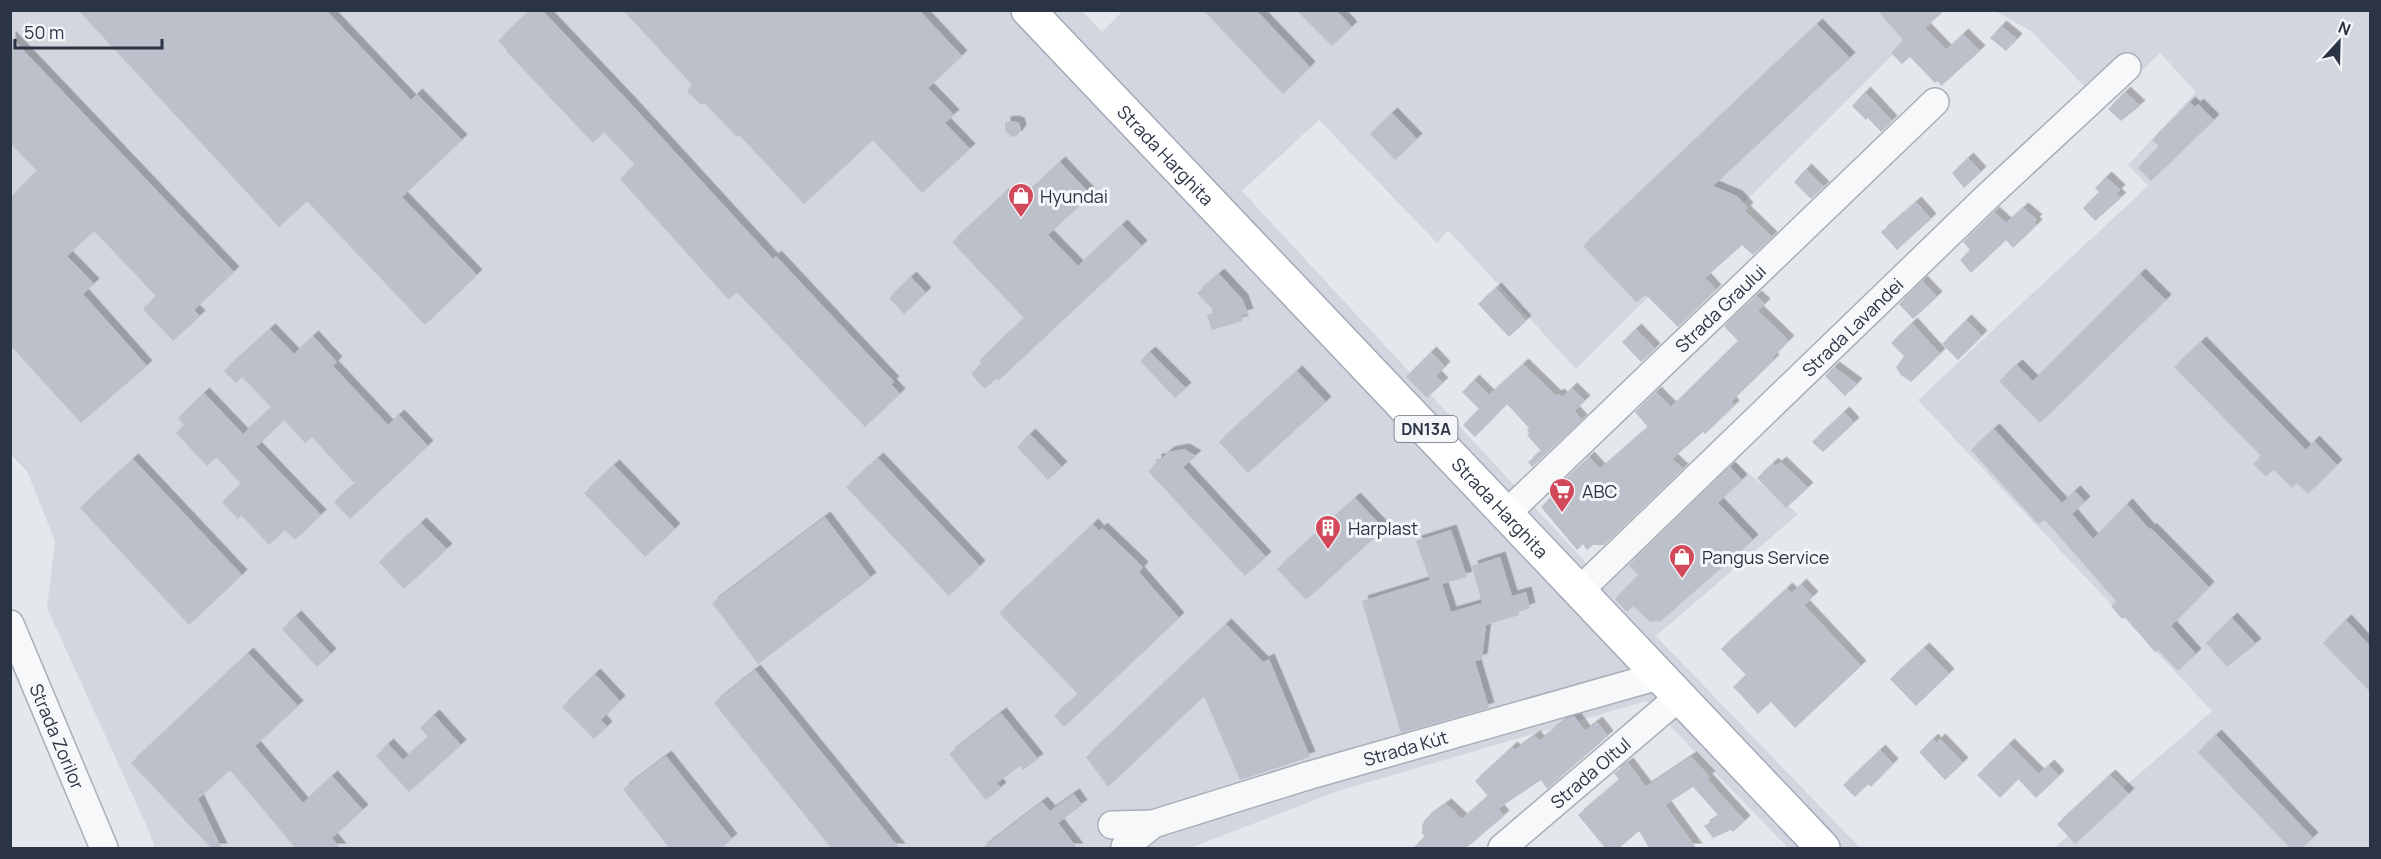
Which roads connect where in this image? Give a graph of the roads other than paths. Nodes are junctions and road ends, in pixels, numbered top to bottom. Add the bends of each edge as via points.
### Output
1 (1028, 10) edge
2 (2127, 67) dead end
3 (1935, 102) dead end
4 (1506, 514) junction
5 (1579, 591) junction
6 (10, 624) edge
7 (1669, 686) junction
8 (1118, 836) edge
9 (104, 849) edge
10 (1502, 849) edge
11 (1823, 849) edge

1 - 4 main road, Strada Harghita / DN13A
2 - 5 street, Strada Lavandei
3 - 4 street, Strada Graului
4 - 5 main road, Strada Harghita / DN13A
5 - 7 main road, Strada Harghita / DN13A
6 - 9 street, Strada Zorilor
7 - 8 street, Strada Kút via 1307,776
7 - 10 street, Strada Oltul
7 - 11 main road, Strada Harghita / DN13A

